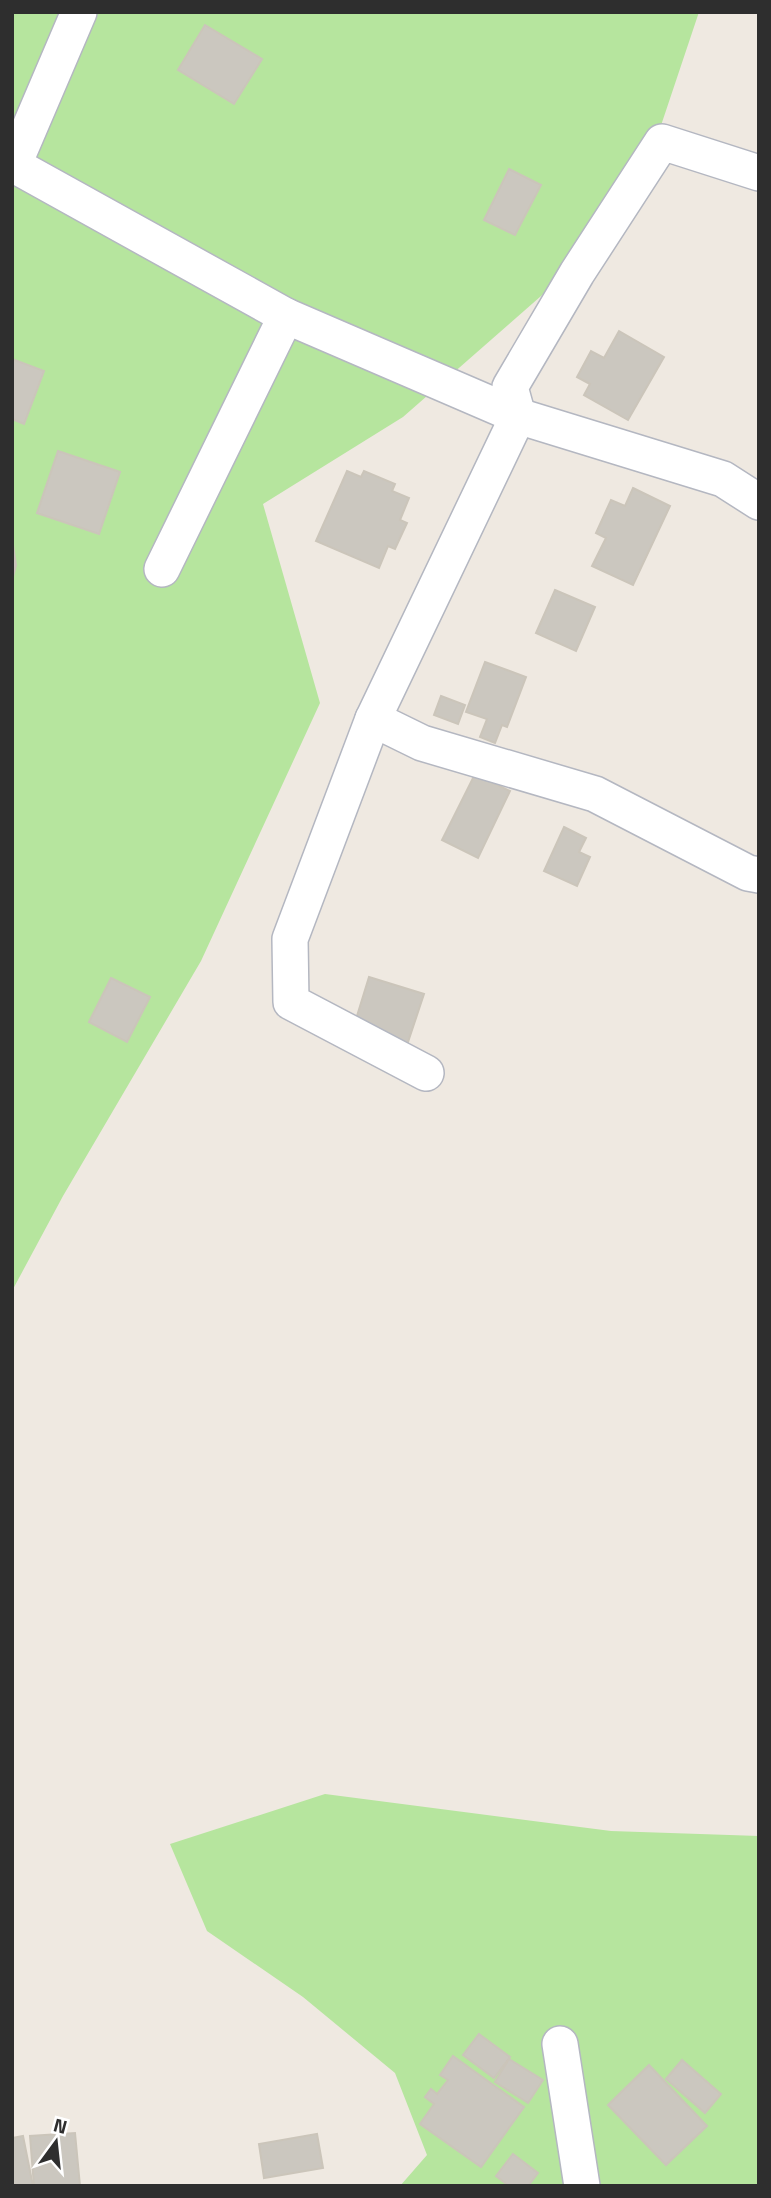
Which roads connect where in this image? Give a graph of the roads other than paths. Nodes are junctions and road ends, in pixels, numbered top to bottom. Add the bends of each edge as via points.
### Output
1 (79, 12) edge
2 (13, 164) edge
3 (759, 173) edge
4 (286, 316) junction
5 (518, 416) junction
6 (759, 502) edge
7 (162, 569) dead end
8 (373, 719) junction
9 (759, 875) edge
10 (426, 1073) dead end
11 (560, 2044) dead end
12 (582, 2186) edge

1 - 2 street
2 - 4 street
3 - 5 street via 662,142 510,387
4 - 5 street
4 - 7 street
5 - 6 street via 723,479
5 - 8 street
8 - 9 street via 422,743 595,794
8 - 10 street via 290,940 291,1002
11 - 12 street

